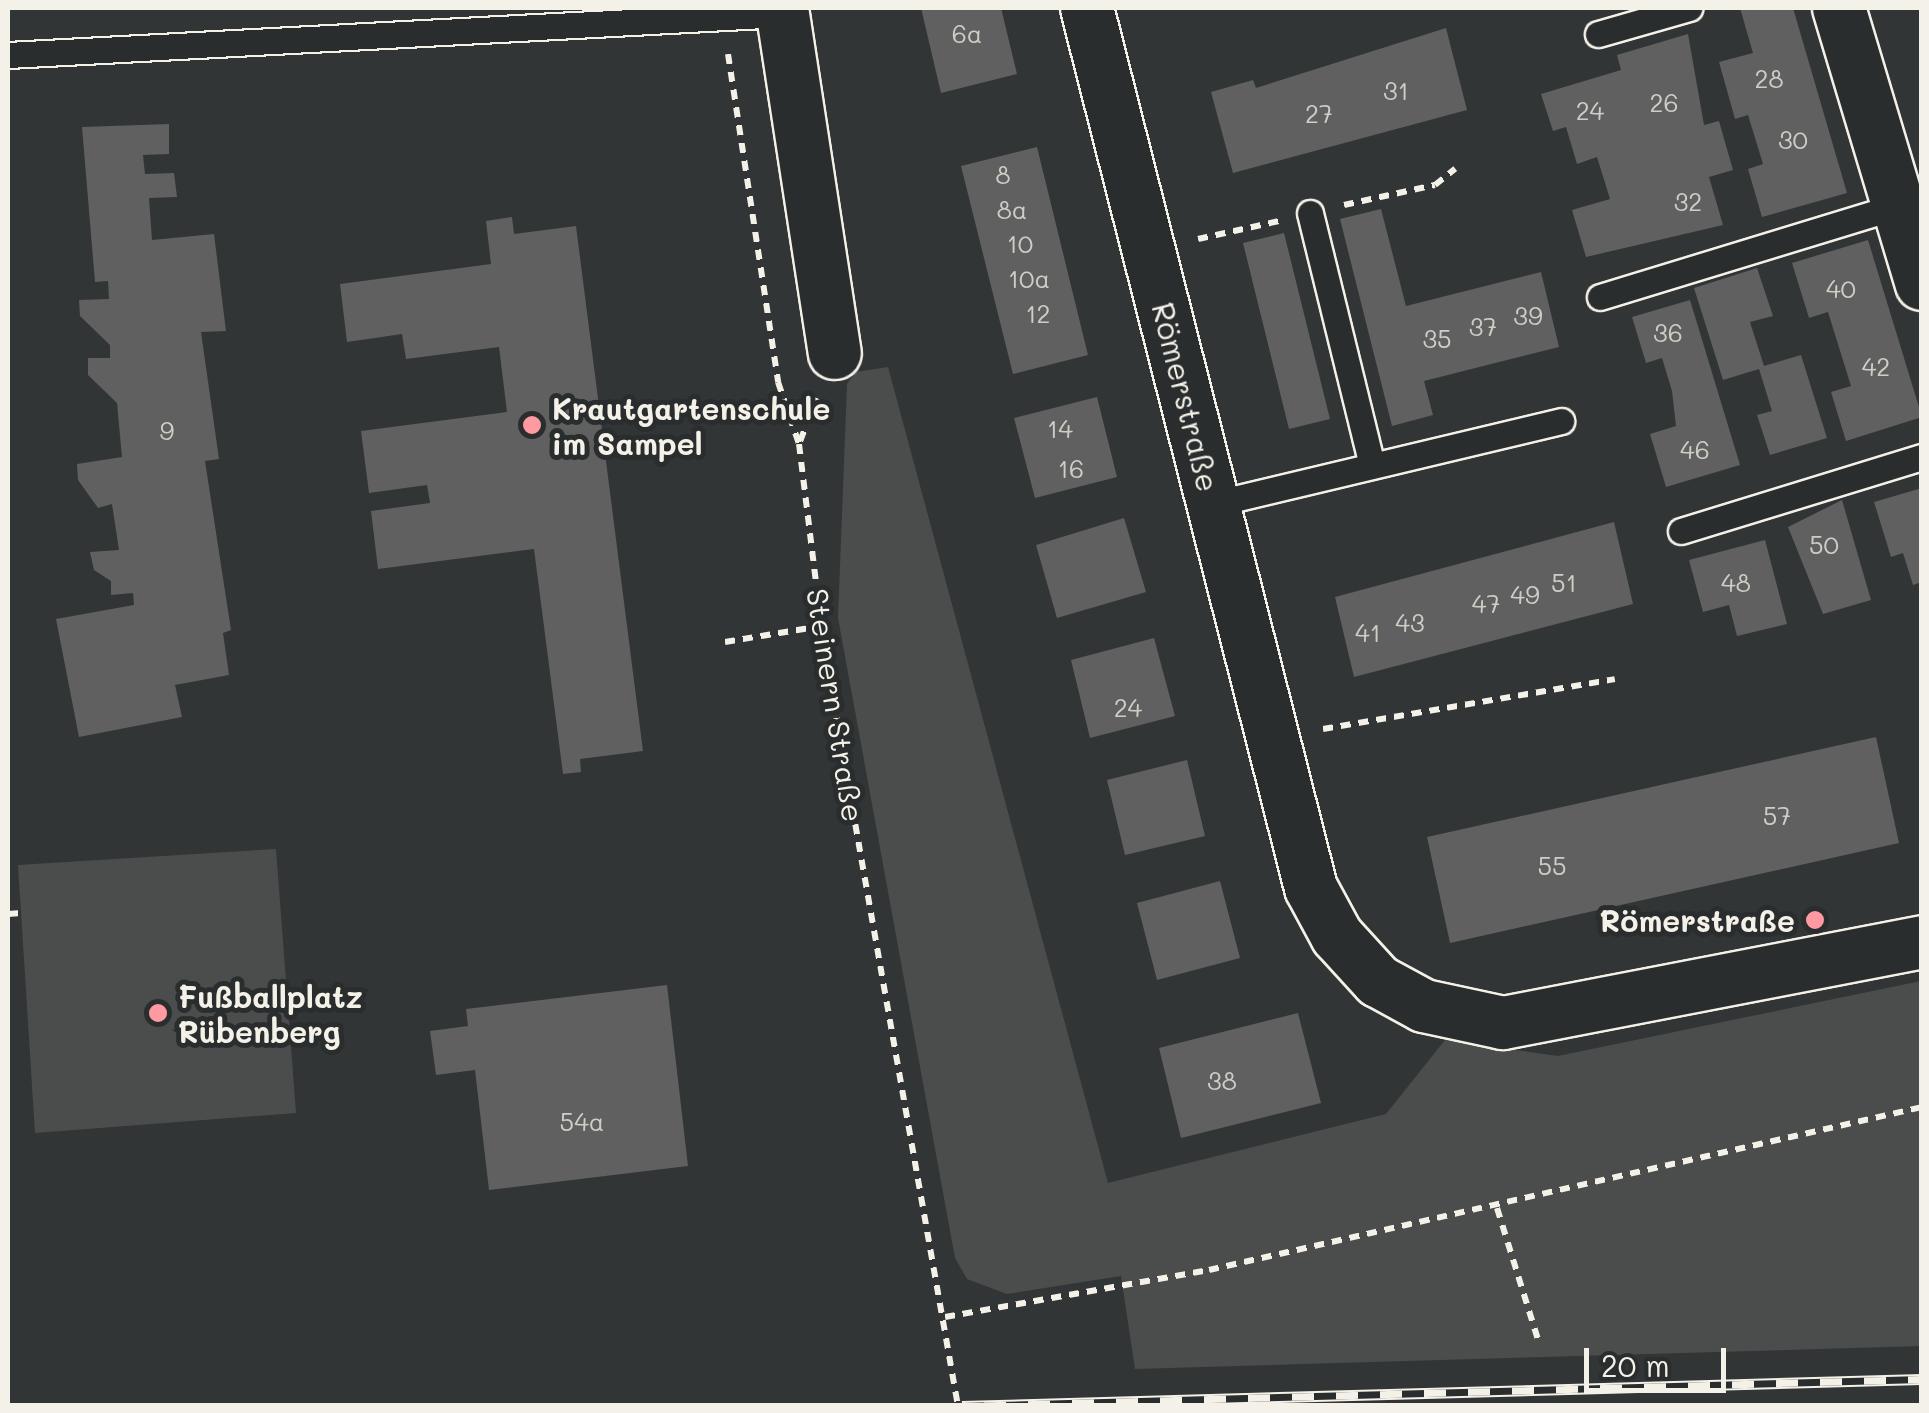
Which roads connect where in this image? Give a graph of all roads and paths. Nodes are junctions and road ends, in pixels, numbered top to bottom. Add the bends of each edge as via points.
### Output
1 (1087, 8) edge
2 (1689, 8) edge
3 (1838, 8) edge
4 (782, 11) edge
5 (722, 18) junction
6 (1598, 34) dead end
7 (8, 55) edge
8 (1898, 206) junction
9 (1310, 213) dead end
10 (1922, 284) edge
11 (1600, 297) dead end
12 (835, 353) joint
13 (1561, 420) dead end
14 (799, 444) junction
15 (1922, 456) edge
16 (1372, 466) junction
17 (1213, 504) junction
18 (1681, 531) dead end
19 (822, 626) junction
20 (725, 642) dead end
21 (1616, 679) dead end
22 (1272, 734) junction
23 (21, 912) dead end
24 (8, 914) edge
25 (1922, 942) edge
26 (1922, 1107) edge
27 (1497, 1208) junction
28 (944, 1317) junction
29 (1538, 1340) dead end
30 (958, 1406) edge

1 - 17 street, Römerstraße
2 - 6 lane
3 - 8 street
4 - 5 lane
4 - 12 street
5 - 7 lane
5 - 14 path via 778,382
8 - 10 street
8 - 11 lane
9 - 16 lane
12 - 14 path, Steinern Straße
13 - 16 lane
14 - 19 path, Steinern Straße
15 - 18 lane
16 - 17 lane
17 - 22 street, Römerstraße
19 - 20 path
19 - 28 path, Steinern Straße
21 - 22 path via 1422,718
22 - 25 street, Römerstraße via 1311,888 1338,936 1378,981 1424,1006 1503,1023
23 - 24 path
26 - 27 path
27 - 28 path
27 - 29 path
28 - 30 path, Steinern Straße

